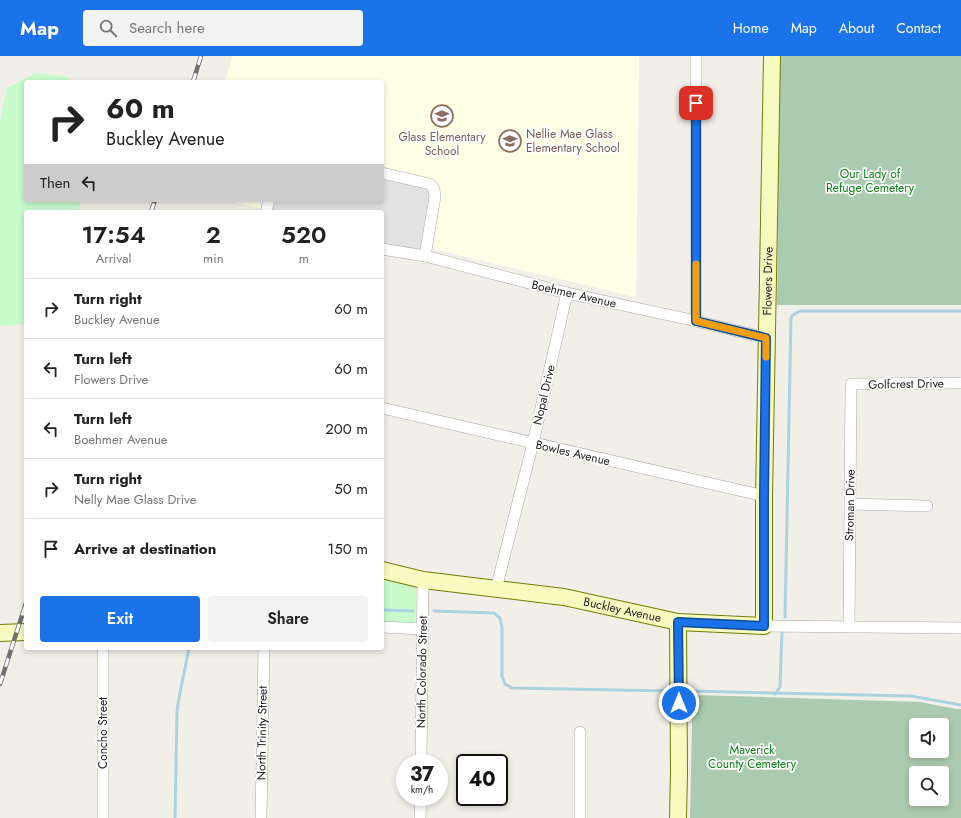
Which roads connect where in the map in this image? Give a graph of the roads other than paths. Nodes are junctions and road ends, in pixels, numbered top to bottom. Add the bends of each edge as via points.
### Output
1 (696, 56) edge
2 (772, 56) edge
3 (384, 173) edge
4 (384, 249) edge
5 (425, 256) junction
6 (568, 293) junction
7 (696, 321) junction
8 (766, 338) junction
9 (961, 383) edge
10 (851, 384) joint
11 (384, 408) edge
12 (533, 443) junction
13 (764, 496) junction
14 (850, 504) junction
15 (927, 506) dead end
16 (384, 570) edge
17 (423, 580) junction
18 (496, 589) junction
19 (678, 622) junction
20 (764, 626) junction
21 (849, 626) junction
22 (384, 627) edge
23 (961, 628) edge
24 (423, 629) junction
25 (24, 632) edge
26 (0, 633) edge
27 (103, 650) edge
28 (264, 650) edge
29 (580, 732) dead end
30 (421, 754) edge
31 (421, 806) edge
32 (103, 818) edge
33 (261, 818) edge
34 (420, 818) edge
35 (580, 818) edge
36 (678, 818) edge

1 - 7 street
2 - 8 street, Flowers Drive
3 - 5 street via 430,184 434,189 435,197
4 - 5 street, Boehmer Avenue
5 - 6 street, Boehmer Avenue
6 - 7 street, Boehmer Avenue
6 - 12 street, Nopal Drive
7 - 8 street, Boehmer Avenue
8 - 13 street, Flowers Drive
9 - 10 street, Golfcrest Drive
10 - 14 street, Stroman Drive
11 - 12 street, Bowles Avenue
12 - 13 street, Bowles Avenue
12 - 18 street, Nopal Drive
13 - 20 street, Flowers Drive
14 - 15 street
14 - 21 street, Stroman Drive
16 - 17 street, Buckley Avenue
17 - 18 street, Buckley Avenue
17 - 24 street, North Colorado Street
18 - 19 street, Buckley Avenue via 564,597
19 - 20 street, Buckley Avenue
19 - 36 street
20 - 21 street, Buckley Avenue
21 - 23 street, Buckley Avenue
22 - 24 street
24 - 30 street, North Colorado Street
25 - 26 street
27 - 32 street, Concho Street
28 - 33 street, North Trinity Street
29 - 35 street
31 - 34 street

